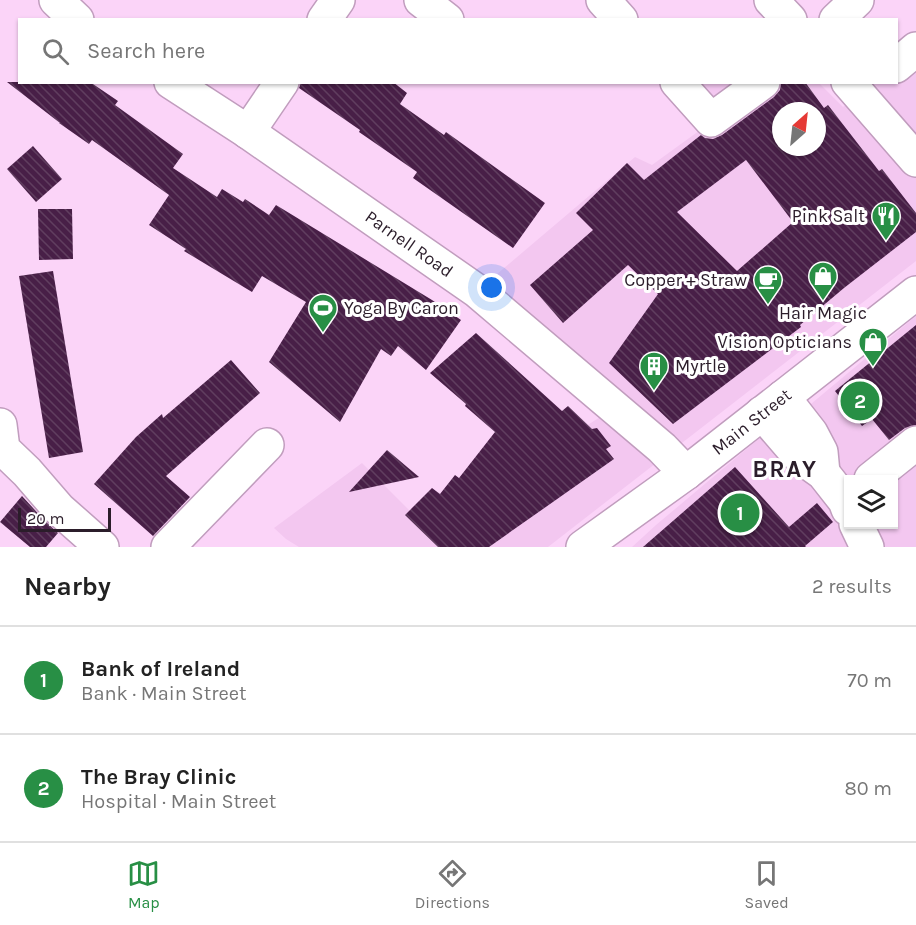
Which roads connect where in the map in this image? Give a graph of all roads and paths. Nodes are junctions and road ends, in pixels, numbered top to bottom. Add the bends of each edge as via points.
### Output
1 (56, 0) edge
2 (338, 0) edge
3 (421, 0) edge
4 (603, 0) edge
5 (771, 0) edge
6 (857, 0) edge
7 (75, 18) edge
8 (325, 18) edge
9 (444, 18) edge
10 (619, 18) edge
11 (788, 18) edge
12 (838, 18) edge
13 (916, 49) edge
14 (898, 65) edge
15 (174, 84) edge
16 (281, 84) edge
17 (679, 84) edge
18 (760, 84) edge
19 (861, 87) edge
20 (248, 132) junction
21 (916, 160) edge
22 (916, 292) edge
23 (773, 405) junction
24 (1, 441) edge
25 (916, 443) edge
26 (267, 445) dead end
27 (686, 473) junction
28 (877, 475) edge
29 (844, 501) edge
30 (859, 529) edge
31 (102, 547) edge
32 (168, 547) edge
33 (583, 547) edge
34 (867, 547) edge

1 - 7 street
2 - 8 street
3 - 9 street
4 - 10 street
5 - 11 street
6 - 12 street
13 - 14 street
15 - 20 street, Parnell Road
16 - 20 street
17 - 18 street via 711,120
19 - 21 street
20 - 27 street, Parnell Road via 477,291 662,448
22 - 23 street, Main Street
23 - 27 street, Main Street
23 - 29 street via 811,434 820,452 823,473
24 - 31 street via 59,509
25 - 28 street
26 - 32 street
27 - 33 street, Main Street
30 - 34 street

